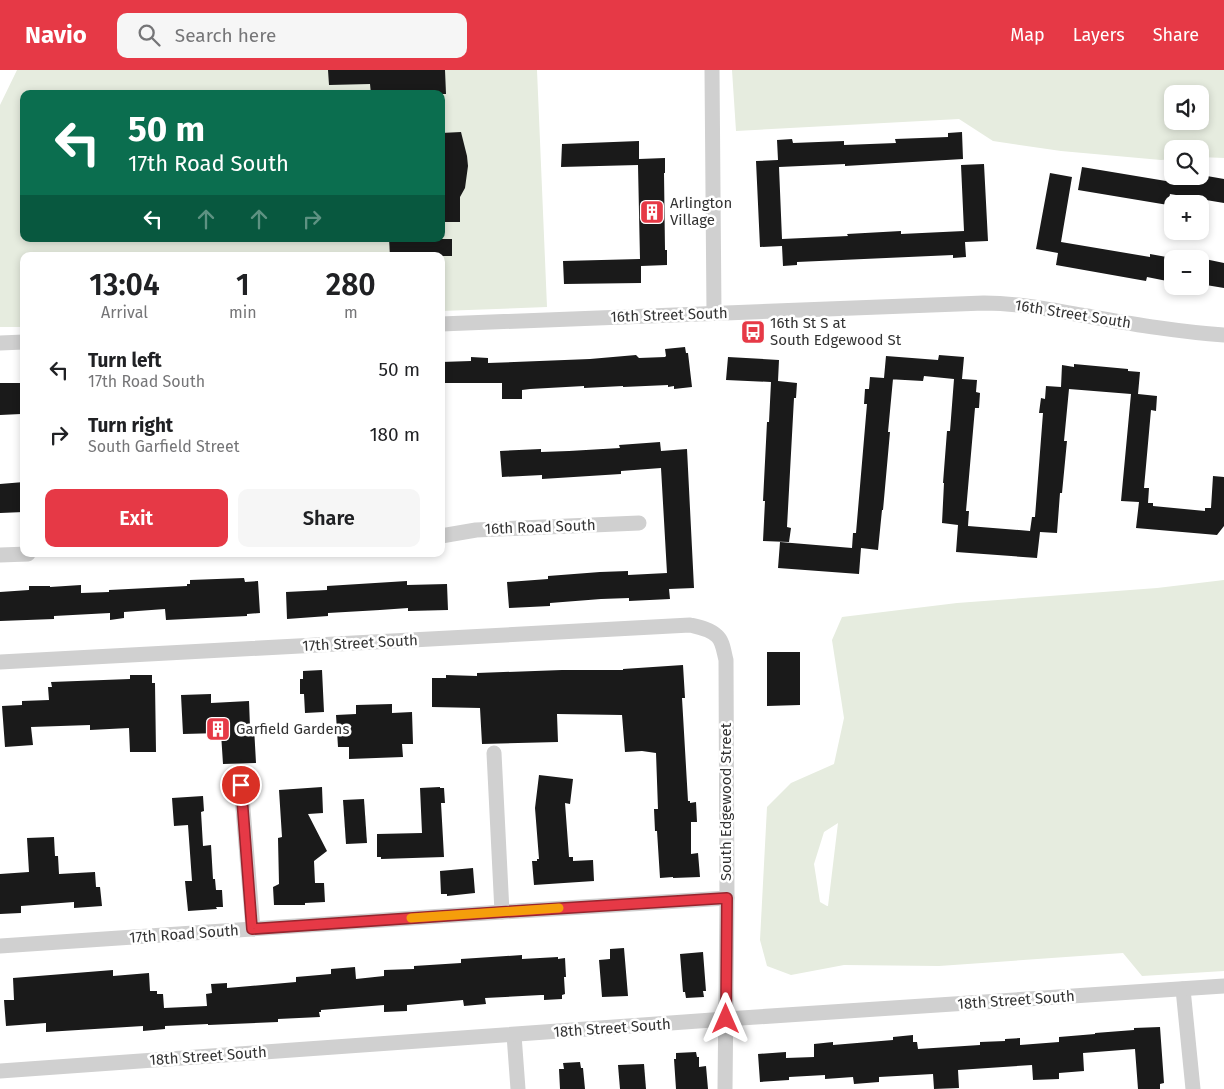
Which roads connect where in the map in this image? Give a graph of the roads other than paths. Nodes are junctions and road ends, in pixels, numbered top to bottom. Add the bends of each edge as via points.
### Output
1 (712, 70) edge
2 (714, 313) junction
3 (445, 324) edge
4 (1224, 336) edge
5 (20, 342) edge
6 (0, 343) edge
7 (639, 522) dead end
8 (445, 535) edge
9 (20, 554) edge
10 (0, 555) edge
11 (718, 636) joint
12 (0, 662) edge
13 (494, 753) dead end
14 (241, 785) dead end
15 (727, 898) junction
16 (502, 912) junction
17 (252, 929) junction
18 (0, 946) edge
19 (1224, 986) edge
20 (1183, 989) junction
21 (726, 1019) junction
22 (514, 1034) junction
23 (0, 1071) edge
24 (518, 1089) edge
25 (725, 1089) edge
26 (1193, 1089) edge

1 - 2 street
2 - 3 street, 16th Street South
2 - 4 street, 16th Street South via 1005,303 1165,330
5 - 6 street
7 - 8 street, 16th Road South via 476,530
9 - 10 street
11 - 12 street, 17th Street South via 690,625
11 - 15 street, South Edgewood Street via 726,660
13 - 16 street
14 - 17 street
15 - 16 street, 17th Road South
15 - 21 street, South Edgewood Street
16 - 17 street, 17th Road South
17 - 18 street, 17th Road South
19 - 20 street, 18th Street South
20 - 21 street, 18th Street South
20 - 26 street
21 - 22 street, 18th Street South
21 - 25 street, South Edgewood Street
22 - 23 street, 18th Street South
22 - 24 street

